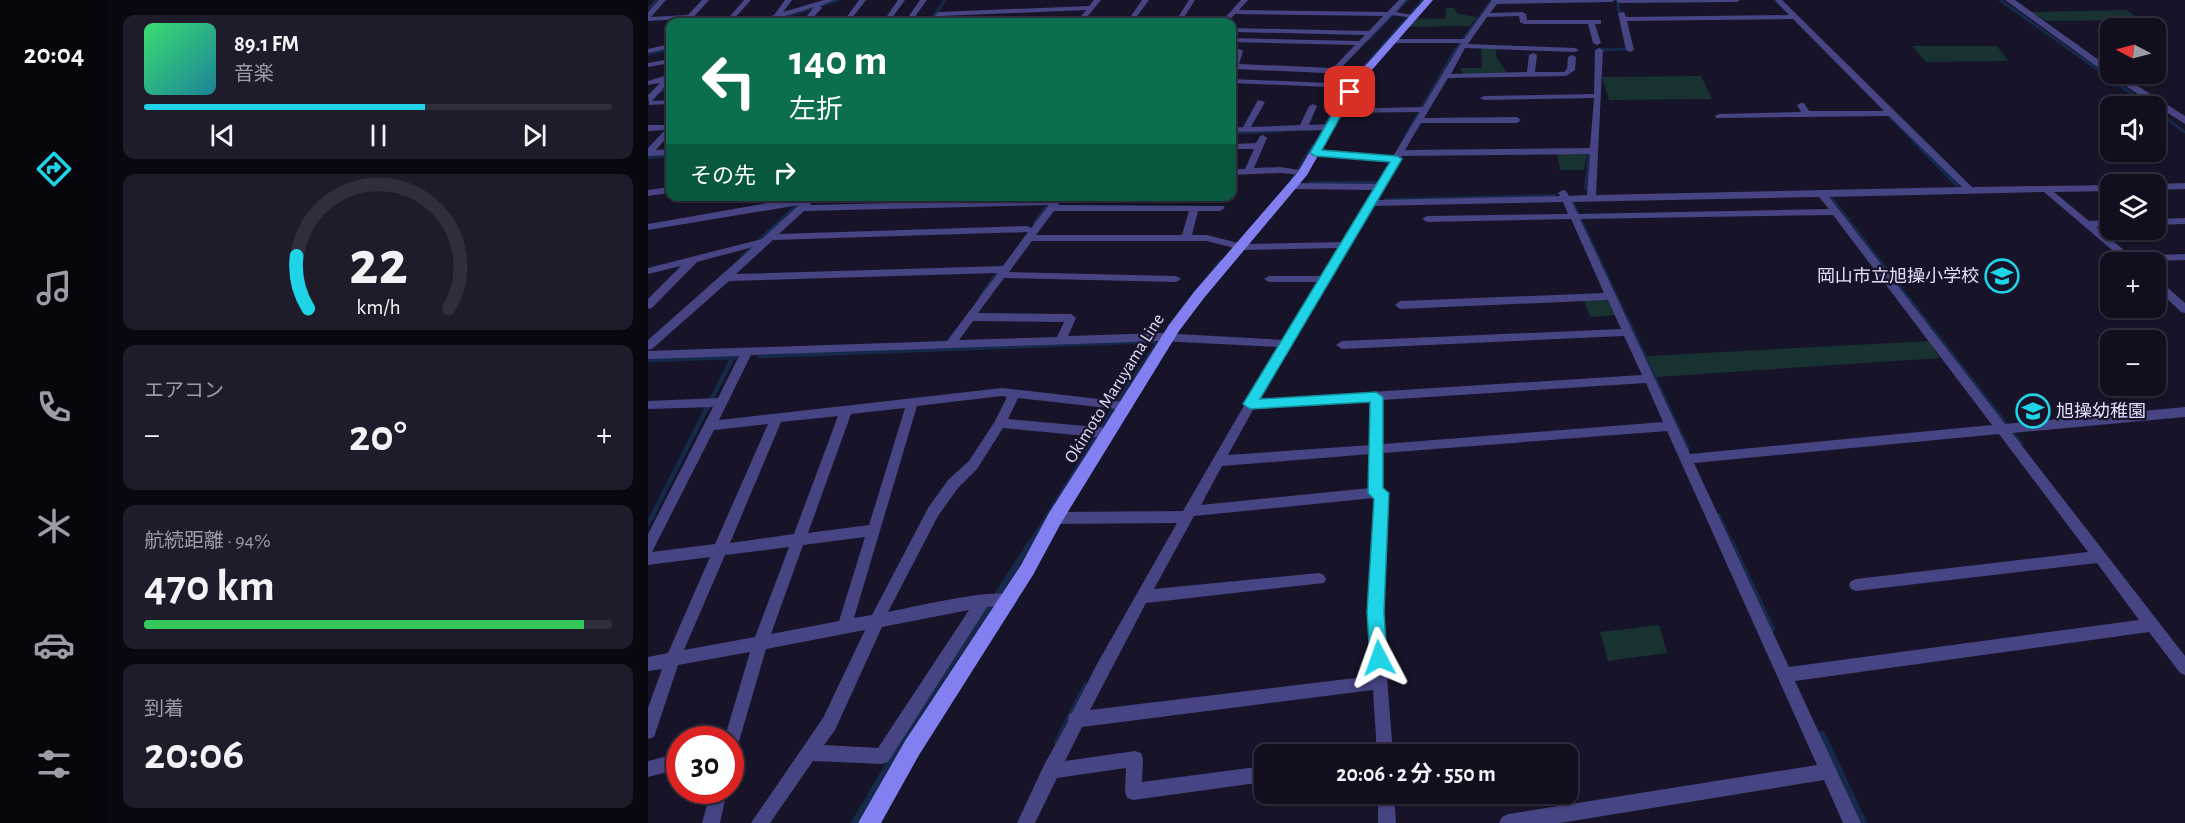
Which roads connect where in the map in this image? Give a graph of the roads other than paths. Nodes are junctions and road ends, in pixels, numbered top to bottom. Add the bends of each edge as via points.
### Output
1 (663, 0) edge
2 (706, 0) edge
3 (748, 0) edge
4 (789, 0) edge
5 (831, 0) edge
6 (843, 0) edge
7 (863, 0) edge
8 (902, 0) edge
9 (924, 0) edge
10 (1098, 0) edge
11 (1146, 0) edge
12 (1192, 0) edge
13 (1245, 0) edge
14 (1403, 0) edge
15 (1429, 0) edge
16 (1617, 0) edge
17 (1690, 0) edge
18 (1737, 0) edge
19 (1778, 0) edge
20 (2009, 0) edge
21 (1495, 1) edge
22 (817, 7) junction
23 (1092, 8) junction
24 (1234, 12) junction
25 (1306, 13) junction
26 (1392, 14) junction
27 (1485, 15) junction
28 (1411, 16) junction
29 (1792, 17) junction
30 (648, 18) edge
31 (690, 18) edge
32 (732, 18) edge
33 (776, 18) edge
34 (781, 18) edge
35 (809, 18) edge
36 (849, 18) edge
37 (889, 18) edge
38 (911, 18) edge
39 (936, 18) edge
40 (1083, 18) edge
41 (1133, 18) edge
42 (1181, 18) edge
43 (1228, 18) edge
44 (1700, 18) junction
45 (666, 19) edge
46 (1623, 19) junction
47 (1236, 30) edge
48 (1299, 32) junction
49 (1369, 33) junction
50 (1236, 40) edge
51 (1393, 41) junction
52 (1463, 42) junction
53 (1360, 43) junction
54 (666, 47) edge
55 (1630, 50) dead end
56 (648, 51) edge
57 (1239, 51) dead end
58 (1533, 55) dead end
59 (1236, 58) edge
60 (666, 62) edge
61 (2100, 64) edge
62 (648, 65) edge
63 (1236, 67) edge
64 (1337, 70) junction
65 (1530, 75) junction
66 (1444, 76) junction
67 (1355, 79) junction
68 (1236, 81) edge
69 (648, 83) edge
70 (666, 84) edge
71 (2129, 84) edge
72 (666, 86) edge
73 (666, 86) edge
74 (1595, 96) junction
75 (1484, 98) dead end
76 (666, 102) edge
77 (1260, 102) dead end
78 (649, 103) edge
79 (1801, 105) dead end
80 (1313, 106) dead end
81 (1422, 110) junction
82 (1340, 111) junction
83 (1888, 113) junction
84 (1807, 114) junction
85 (1719, 116) dead end
86 (1517, 120) dead end
87 (1418, 121) junction
88 (2185, 121) edge
89 (1304, 127) junction
90 (1326, 127) junction
91 (648, 128) edge
92 (666, 128) edge
93 (1239, 131) edge
94 (666, 133) edge
95 (1236, 146) edge
96 (1591, 151) junction
97 (666, 152) edge
98 (648, 153) edge
99 (1315, 153) junction
100 (1395, 157) junction
101 (1248, 171) junction
102 (1236, 172) edge
103 (1297, 176) junction
104 (1377, 186) junction
105 (2185, 186) edge
106 (2166, 187) edge
107 (2100, 188) edge
108 (1970, 190) junction
109 (2047, 190) junction
110 (666, 191) edge
111 (648, 193) edge
112 (1822, 194) junction
113 (1591, 198) junction
114 (1566, 199) junction
115 (1372, 200) junction
116 (795, 201) edge
117 (809, 201) edge
118 (1054, 201) edge
119 (1050, 205) junction
120 (802, 208) junction
121 (1194, 208) junction
122 (1220, 208) dead end
123 (1835, 212) junction
124 (1578, 217) junction
125 (1426, 219) dead end
126 (2185, 221) edge
127 (2166, 222) edge
128 (2100, 223) edge
129 (2087, 224) junction
130 (648, 227) edge
131 (1028, 234) junction
132 (1186, 238) junction
133 (768, 239) junction
134 (1342, 245) junction
135 (1237, 246) junction
136 (2120, 252) edge
137 (2185, 257) edge
138 (2166, 258) edge
139 (694, 259) junction
140 (648, 271) edge
141 (1002, 271) junction
142 (726, 278) junction
143 (1321, 278) junction
144 (1176, 279) dead end
145 (1269, 279) dead end
146 (669, 284) junction
147 (648, 290) edge
148 (2166, 292) edge
149 (1611, 296) junction
150 (648, 305) edge
151 (1400, 305) dead end
152 (2185, 309) edge
153 (971, 317) junction
154 (1628, 332) junction
155 (1163, 337) junction
156 (1061, 339) junction
157 (1283, 343) junction
158 (950, 344) junction
159 (648, 345) edge
160 (1342, 345) dead end
161 (748, 350) junction
162 (648, 355) edge
163 (1650, 379) junction
164 (1014, 394) junction
165 (1376, 397) junction
166 (714, 402) junction
167 (912, 403) junction
168 (1250, 404) junction
169 (648, 405) edge
170 (1119, 405) junction
171 (846, 411) junction
172 (2185, 412) edge
173 (776, 419) junction
174 (1000, 423) junction
175 (709, 426) junction
176 (1671, 426) junction
177 (2006, 428) junction
178 (1101, 433) junction
179 (1377, 449) junction
180 (1685, 459) junction
181 (1218, 461) junction
182 (1376, 493) junction
183 (1189, 514) junction
184 (1055, 518) junction
185 (872, 530) junction
186 (797, 539) junction
187 (648, 548) edge
188 (720, 551) junction
189 (2101, 557) junction
190 (648, 559) edge
191 (1319, 579) dead end
192 (1856, 585) dead end
193 (1143, 597) junction
194 (994, 600) junction
195 (877, 621) junction
196 (2152, 625) junction
197 (844, 628) junction
198 (760, 644) junction
199 (673, 659) junction
200 (648, 664) edge
201 (2185, 668) edge
202 (1784, 675) junction
203 (1380, 682) junction
204 (1075, 720) junction
205 (736, 726) edge
206 (648, 731) edge
207 (1384, 744) edge
208 (809, 753) junction
209 (666, 764) edge
210 (648, 769) edge
211 (1050, 771) junction
212 (1828, 771) junction
213 (1254, 775) edge
214 (716, 804) edge
215 (1386, 804) edge
216 (711, 823) edge
217 (760, 823) edge
218 (869, 823) edge
219 (1026, 823) edge
220 (1387, 823) edge
221 (1508, 823) edge
222 (1852, 823) edge

1 - 30 street
2 - 31 street
3 - 32 street
4 - 33 street
5 - 22 street
6 - 22 street
7 - 36 street
8 - 37 street
9 - 38 street
10 - 23 street
11 - 41 street
12 - 42 street
13 - 24 street
14 - 26 street
15 - 28 main road, Okimoto Maruyama Line
16 - 17 street
16 - 21 street
16 - 46 street
17 - 18 street
17 - 44 street
19 - 29 street
20 - 61 street
21 - 27 street
22 - 34 street
22 - 35 street
23 - 39 street via 939,14
23 - 40 street
24 - 25 street
24 - 43 street
25 - 26 street
25 - 48 street
26 - 28 street
26 - 49 street
27 - 52 street
27 - 74 street via 1522,14 1524,22 1594,22 1598,47
28 - 51 main road, Okimoto Maruyama Line
29 - 44 street
29 - 83 street
30 - 45 street
44 - 46 street
46 - 55 street
47 - 48 street
48 - 49 street
49 - 53 street
50 - 53 street
51 - 52 street
51 - 67 main road, Okimoto Maruyama Line
52 - 65 street via 1573,53 1571,70 1566,74
52 - 66 street
53 - 64 street
54 - 56 street
57 - 59 street
58 - 65 street
60 - 62 street
63 - 64 street
64 - 67 street
65 - 66 street
66 - 81 street
67 - 68 street
67 - 82 main road, Okimoto Maruyama Line
69 - 70 street
71 - 88 street
72 - 78 street
73 - 78 street
74 - 75 street
74 - 96 street
76 - 78 street
77 - 93 street
79 - 84 street
80 - 89 street
81 - 82 street
81 - 87 street
82 - 90 main road, Okimoto Maruyama Line
83 - 84 street
83 - 108 street
84 - 85 street
86 - 87 street
87 - 100 street
89 - 90 street
89 - 93 street
90 - 99 main road, Okimoto Maruyama Line
91 - 92 street
94 - 98 street
95 - 101 street via 1261,142
96 - 100 street
96 - 113 street
97 - 98 street
99 - 100 street
99 - 103 main road, Okimoto Maruyama Line
100 - 104 street
101 - 102 street
101 - 103 street
103 - 104 street
103 - 135 main road, Okimoto Maruyama Line
104 - 115 street
105 - 106 street
107 - 109 street
108 - 109 street
108 - 112 street
109 - 129 street
110 - 111 street
112 - 113 street
112 - 123 street
113 - 114 street
114 - 115 street
114 - 124 street
115 - 134 street
116 - 130 street
117 - 120 street
118 - 119 street
119 - 120 street
119 - 121 street
119 - 131 street
120 - 133 street
121 - 122 street
121 - 132 street
123 - 124 street
123 - 177 street
124 - 125 street
124 - 149 street
126 - 127 street
128 - 129 street
129 - 136 street
131 - 132 street
131 - 133 street
131 - 141 street
132 - 135 street via 1207,238
133 - 139 street
133 - 142 street
134 - 135 street
134 - 143 street
135 - 155 main road, Okimoto Maruyama Line
137 - 138 street
139 - 140 street
139 - 146 street
141 - 142 street
141 - 144 street
141 - 153 street
142 - 159 street
143 - 145 street
143 - 157 street
146 - 147 street
146 - 150 street
148 - 152 street
149 - 151 street
149 - 154 street
153 - 156 street via 1071,318
153 - 158 street
154 - 160 street
154 - 163 street
155 - 156 street
155 - 157 street
155 - 170 main road, Okimoto Maruyama Line
156 - 158 street
157 - 168 street
158 - 161 street
161 - 162 street
161 - 166 street
163 - 165 street
163 - 176 street
164 - 167 street via 1002,392
164 - 170 street
164 - 174 street
165 - 168 street
165 - 179 street
166 - 169 street
166 - 175 street
167 - 171 street
167 - 185 street
168 - 181 street
170 - 178 main road, Okimoto Maruyama Line
171 - 173 street
171 - 186 street
172 - 177 street
173 - 175 street
173 - 188 street
174 - 178 street
174 - 195 street via 973,465 933,512
175 - 187 street
176 - 179 street
176 - 180 street
177 - 180 street
177 - 189 street
178 - 184 main road, Okimoto Maruyama Line
179 - 181 street
179 - 182 street
180 - 202 street
181 - 183 street
182 - 183 street
182 - 203 street via 1382,493 1376,612
183 - 184 street
183 - 193 street
184 - 194 main road, Okimoto Maruyama Line via 1027,570
185 - 186 street
185 - 197 street
186 - 188 street
186 - 198 street
188 - 190 street
188 - 199 street
189 - 192 street
189 - 196 street
191 - 193 street
193 - 204 street
194 - 195 street
194 - 208 street via 882,756
194 - 218 main road, Okimoto Maruyama Line
195 - 197 street
195 - 208 street via 829,724
196 - 201 street
196 - 202 street
197 - 198 street
198 - 199 street
198 - 205 street
199 - 200 street
199 - 206 street
202 - 212 street
203 - 204 street
203 - 207 street
204 - 211 street
208 - 217 street
209 - 210 street
211 - 213 street via 1135,759 1132,792
211 - 219 street
212 - 221 street
212 - 222 street
214 - 216 street
215 - 220 street

